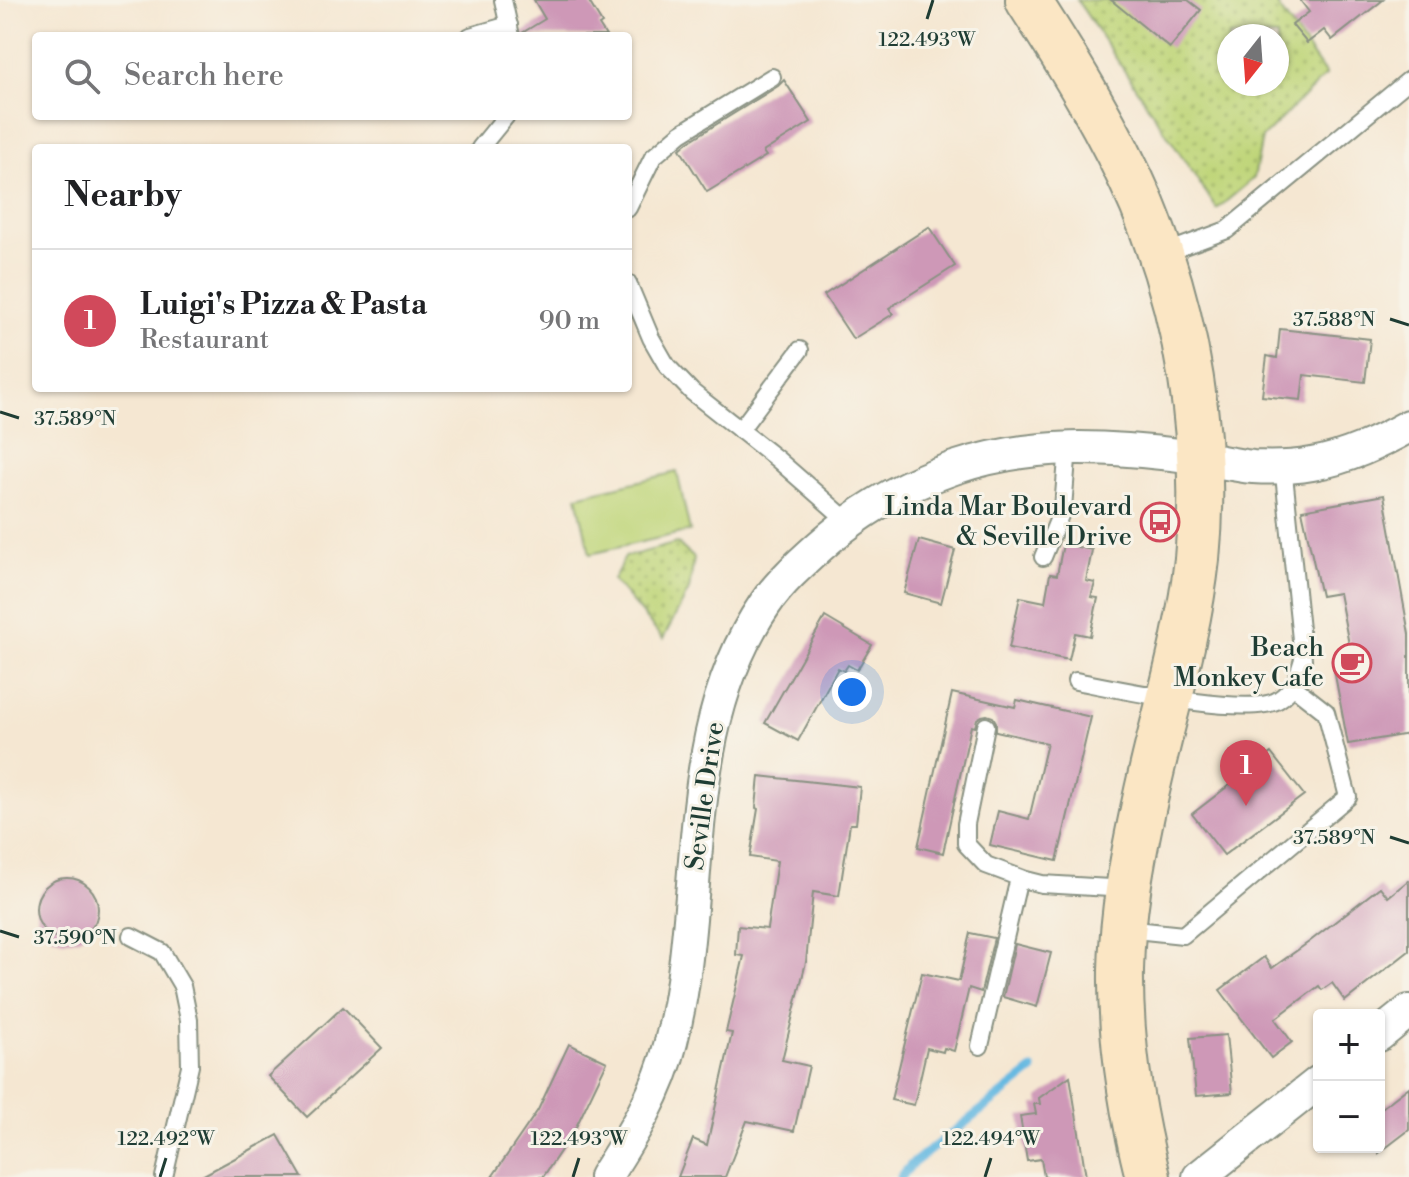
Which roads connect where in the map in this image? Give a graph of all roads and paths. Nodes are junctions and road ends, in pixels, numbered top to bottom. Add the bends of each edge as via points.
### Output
1 (503, 0) edge
2 (1028, 0) edge
3 (510, 30) edge
4 (772, 77) dead end
5 (1409, 80) edge
6 (503, 120) edge
7 (483, 144) edge
8 (632, 200) edge
9 (1160, 255) junction
10 (632, 293) edge
11 (800, 350) dead end
12 (1409, 426) edge
13 (740, 430) junction
14 (1068, 447) junction
15 (1198, 458) junction
16 (1283, 465) junction
17 (849, 522) junction
18 (1043, 557) dead end
19 (1076, 681) dead end
20 (1294, 687) junction
21 (1169, 699) junction
22 (986, 726) dead end
23 (1019, 878) junction
24 (1127, 909) junction
25 (131, 936) dead end
26 (1409, 1011) edge
27 (1385, 1030) edge
28 (980, 1046) dead end
29 (1313, 1087) edge
30 (164, 1177) edge
31 (605, 1177) edge
32 (1148, 1177) edge
33 (1199, 1177) edge

1 - 3 lane
2 - 9 street via 1103,124
4 - 8 lane via 681,133 653,157
5 - 9 lane via 1227,230
6 - 7 lane
9 - 15 street via 1188,356
10 - 13 lane via 667,366
11 - 13 lane
12 - 16 street, Seville Drive via 1362,451 1312,464
13 - 17 lane
14 - 15 street, Seville Drive
14 - 17 street, Seville Drive via 956,468 915,483
14 - 18 lane via 1063,508
15 - 16 street, Seville Drive via 1254,467
15 - 21 street via 1197,559
16 - 20 lane via 1303,659
17 - 31 street, Seville Drive via 797,566 766,602 726,680 706,764 681,999 671,1046 652,1097
19 - 21 lane
20 - 21 lane via 1276,702 1245,705
20 - 24 lane via 1326,712 1348,797 1183,935
21 - 24 street via 1145,798
22 - 23 lane via 966,844 986,865
23 - 24 lane
23 - 28 lane
24 - 32 street via 1122,1024
25 - 30 lane via 162,952 182,986 189,1020 190,1066
26 - 27 street
29 - 33 street

